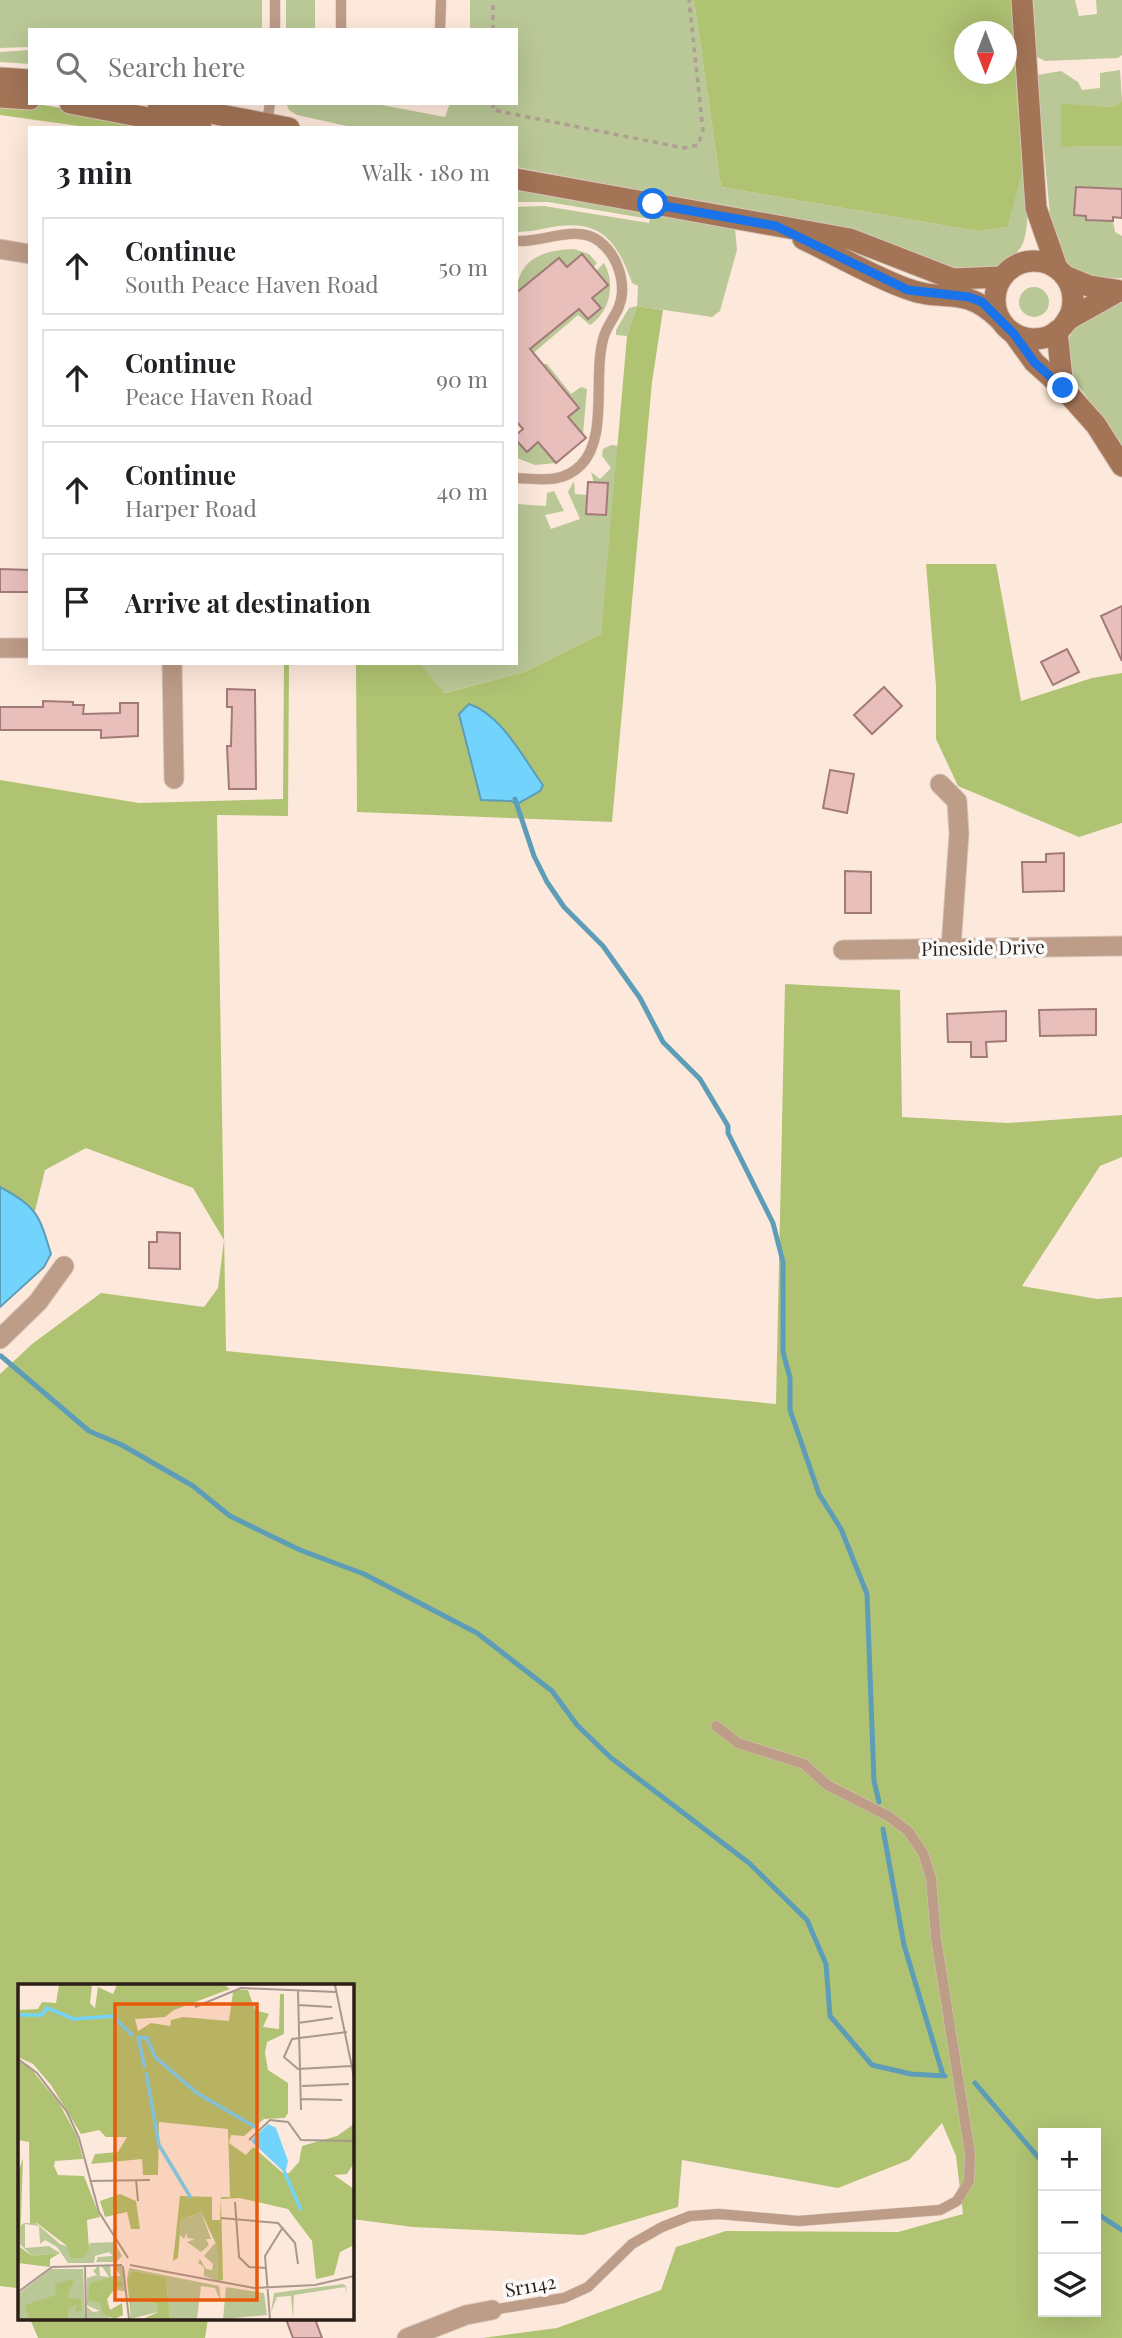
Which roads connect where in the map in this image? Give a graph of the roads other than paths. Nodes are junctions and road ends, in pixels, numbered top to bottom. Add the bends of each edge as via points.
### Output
1 (275, 0) edge
2 (341, 0) edge
3 (441, 0) edge
4 (1022, 0) edge
5 (275, 28) edge
6 (341, 28) edge
7 (440, 28) edge
8 (0, 78) edge
9 (28, 79) edge
10 (0, 97) edge
11 (28, 99) edge
12 (80, 105) edge
13 (180, 105) edge
14 (268, 113) edge
15 (191, 126) edge
16 (286, 126) edge
17 (518, 179) edge
18 (1036, 208) junction
19 (776, 226) junction
20 (518, 241) edge
21 (0, 249) edge
22 (28, 254) edge
23 (1022, 262) junction
24 (1061, 272) junction
25 (1001, 277) junction
26 (1119, 292) edge
27 (999, 319) junction
28 (1062, 326) junction
29 (1014, 334) junction
30 (1063, 388) junction
31 (1122, 466) edge
32 (518, 478) edge
33 (0, 648) edge
34 (28, 648) edge
35 (173, 665) edge
36 (174, 779) dead end
37 (940, 784) dead end
38 (1122, 946) edge
39 (951, 947) junction
40 (844, 950) dead end
41 (64, 1266) dead end
42 (0, 1339) edge
43 (716, 1726) dead end
44 (492, 2310) joint
45 (407, 2338) edge

1 - 5 lane
2 - 6 lane
3 - 7 lane
4 - 18 main road
8 - 9 main road
10 - 11 main road
12 - 15 main road
13 - 14 main road
14 - 16 main road
17 - 19 main road
18 - 23 main road
18 - 24 main road
19 - 25 main road via 858,241 953,279
19 - 27 main road via 908,290 982,302
20 - 32 lane via 566,234 598,239 612,254 622,292 618,314 604,335 594,447 564,478
21 - 22 street
23 - 24 main road via 1034,261
23 - 25 main road
24 - 26 main road via 1089,286
24 - 28 main road via 1073,298
25 - 27 main road via 994,298
26 - 28 main road
27 - 29 main road
28 - 29 main road via 1036,339
28 - 30 main road
29 - 30 main road via 1034,362
30 - 31 main road via 1097,425
33 - 34 street
35 - 36 street
37 - 39 street via 957,801
38 - 39 street, Pineside Drive
39 - 40 street, Pineside Drive
41 - 42 street via 38,1302
43 - 44 lane, Sr1142 via 738,1743 804,1764 827,1785 888,1816 908,1831 923,1853 966,2123 969,2180 957,2200 940,2210 798,2221 690,2216 632,2244 588,2287 564,2298
44 - 45 street

